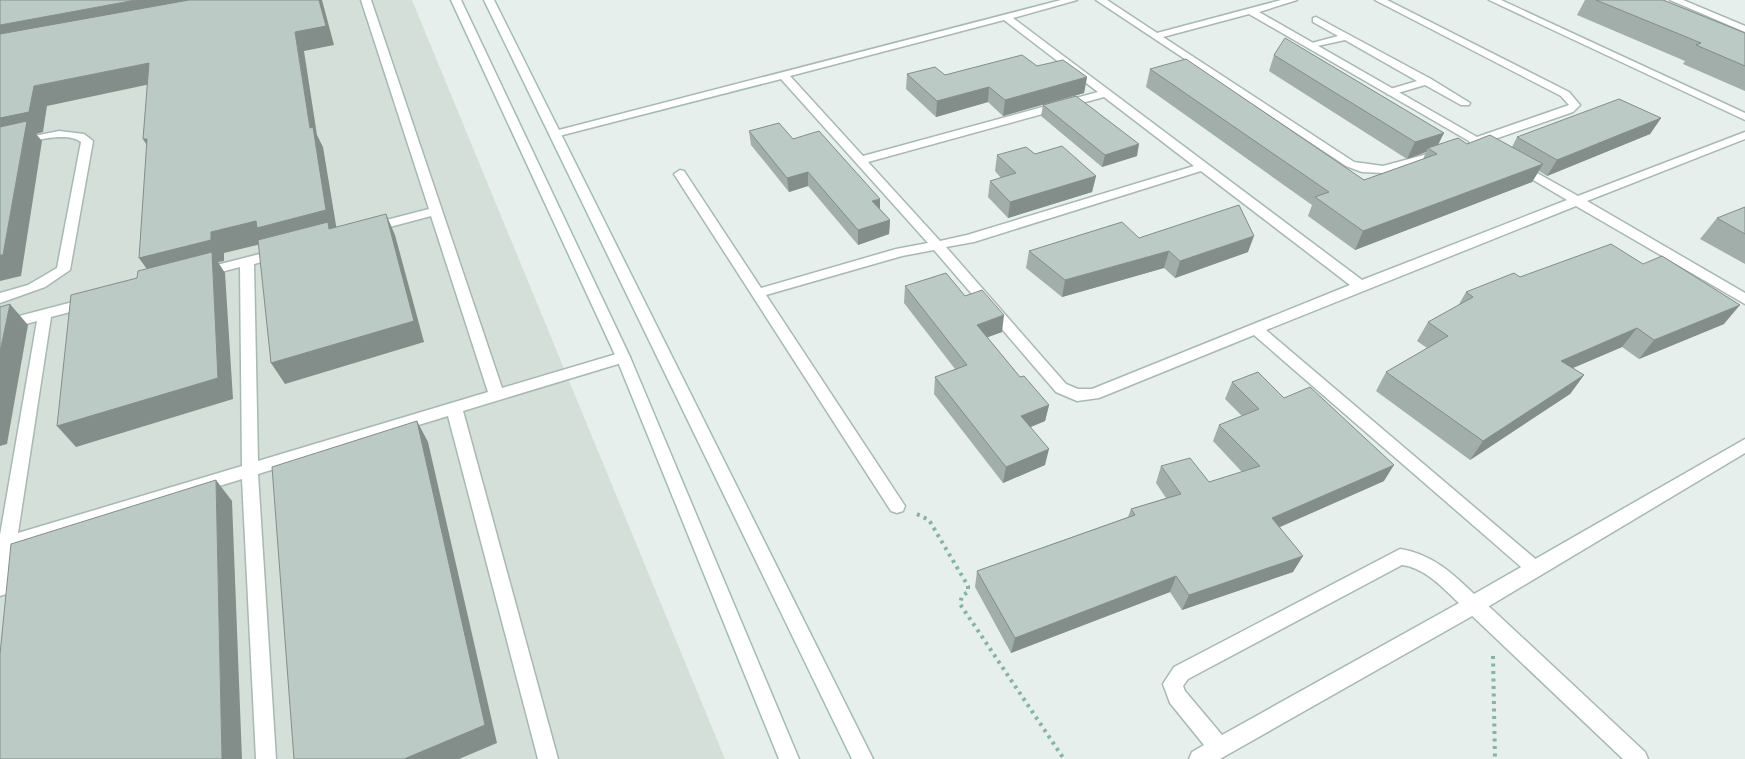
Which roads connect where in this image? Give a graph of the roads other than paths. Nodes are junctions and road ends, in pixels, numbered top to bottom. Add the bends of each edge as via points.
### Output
1 (366, 0) edge
2 (456, 0) edge
3 (490, 0) edge
4 (1072, 0) edge
5 (1101, 0) edge
6 (1292, 0) edge
7 (1380, 0) edge
8 (1494, 0) edge
9 (1674, 0) edge
10 (1250, 11) junction
11 (1006, 17) junction
12 (1316, 20) dead end
13 (1745, 29) edge
14 (1155, 36) junction
15 (1347, 37) junction
16 (1312, 46) junction
17 (783, 75) junction
18 (1427, 81) junction
19 (1391, 92) junction
20 (1105, 93) junction
21 (1465, 103) dead end
22 (1745, 117) edge
23 (555, 134) junction
24 (1745, 135) edge
25 (1476, 141) junction
26 (0, 146) edge
27 (1493, 151) edge
28 (860, 161) junction
29 (1510, 162) edge
30 (1203, 167) junction
31 (680, 174) dead end
32 (1578, 202) junction
33 (438, 211) junction
34 (361, 231) edge
35 (937, 245) junction
36 (295, 249) edge
37 (247, 261) junction
38 (189, 276) edge
39 (1360, 286) junction
40 (758, 293) junction
41 (0, 298) edge
42 (103, 299) edge
43 (1745, 299) edge
44 (45, 314) junction
45 (0, 326) edge
46 (1255, 328) junction
47 (622, 357) junction
48 (498, 395) junction
49 (454, 408) junction
50 (1745, 445) edge
51 (250, 470) junction
52 (897, 506) road end
53 (3, 545) edge
54 (1533, 567) junction
55 (0, 588) edge
56 (1474, 605) junction
57 (1220, 748) junction
58 (266, 759) edge
59 (548, 759) edge
60 (790, 759) edge
61 (863, 759) edge
62 (1199, 759) edge
63 (1638, 759) edge

1 - 33 street
2 - 47 street
3 - 23 street
4 - 11 street
5 - 14 street
6 - 10 street
7 - 25 street via 1565,94 1574,102 1569,110
8 - 22 street
9 - 13 street
10 - 14 street
10 - 16 street
11 - 17 street
11 - 20 street
12 - 15 street
14 - 25 street via 1359,168 1386,172
15 - 16 street
15 - 18 street
16 - 19 street
17 - 23 street
17 - 28 street
18 - 19 street
18 - 21 street
19 - 25 street
20 - 28 street
20 - 30 street
23 - 61 street
24 - 32 street
25 - 27 street
26 - 41 street via 66,134 83,136 87,140 63,270 35,288
28 - 35 street
29 - 32 street
30 - 35 street via 969,240
30 - 39 street
31 - 40 street
32 - 39 street
32 - 43 street
33 - 34 street
33 - 48 street
35 - 40 street via 901,252
35 - 46 street via 1061,388 1077,395 1094,394
36 - 37 street
37 - 38 street
37 - 51 street
39 - 46 street
40 - 52 street
42 - 44 street
44 - 45 street
44 - 53 street
46 - 54 street
47 - 48 street
47 - 60 street
48 - 49 street
49 - 51 street
49 - 59 street
50 - 54 street
51 - 53 street
51 - 58 street
53 - 55 street
54 - 56 street
56 - 57 street
56 - 57 street via 1429,565 1400,557 1181,673 1173,684 1176,696
56 - 63 street
57 - 62 street

